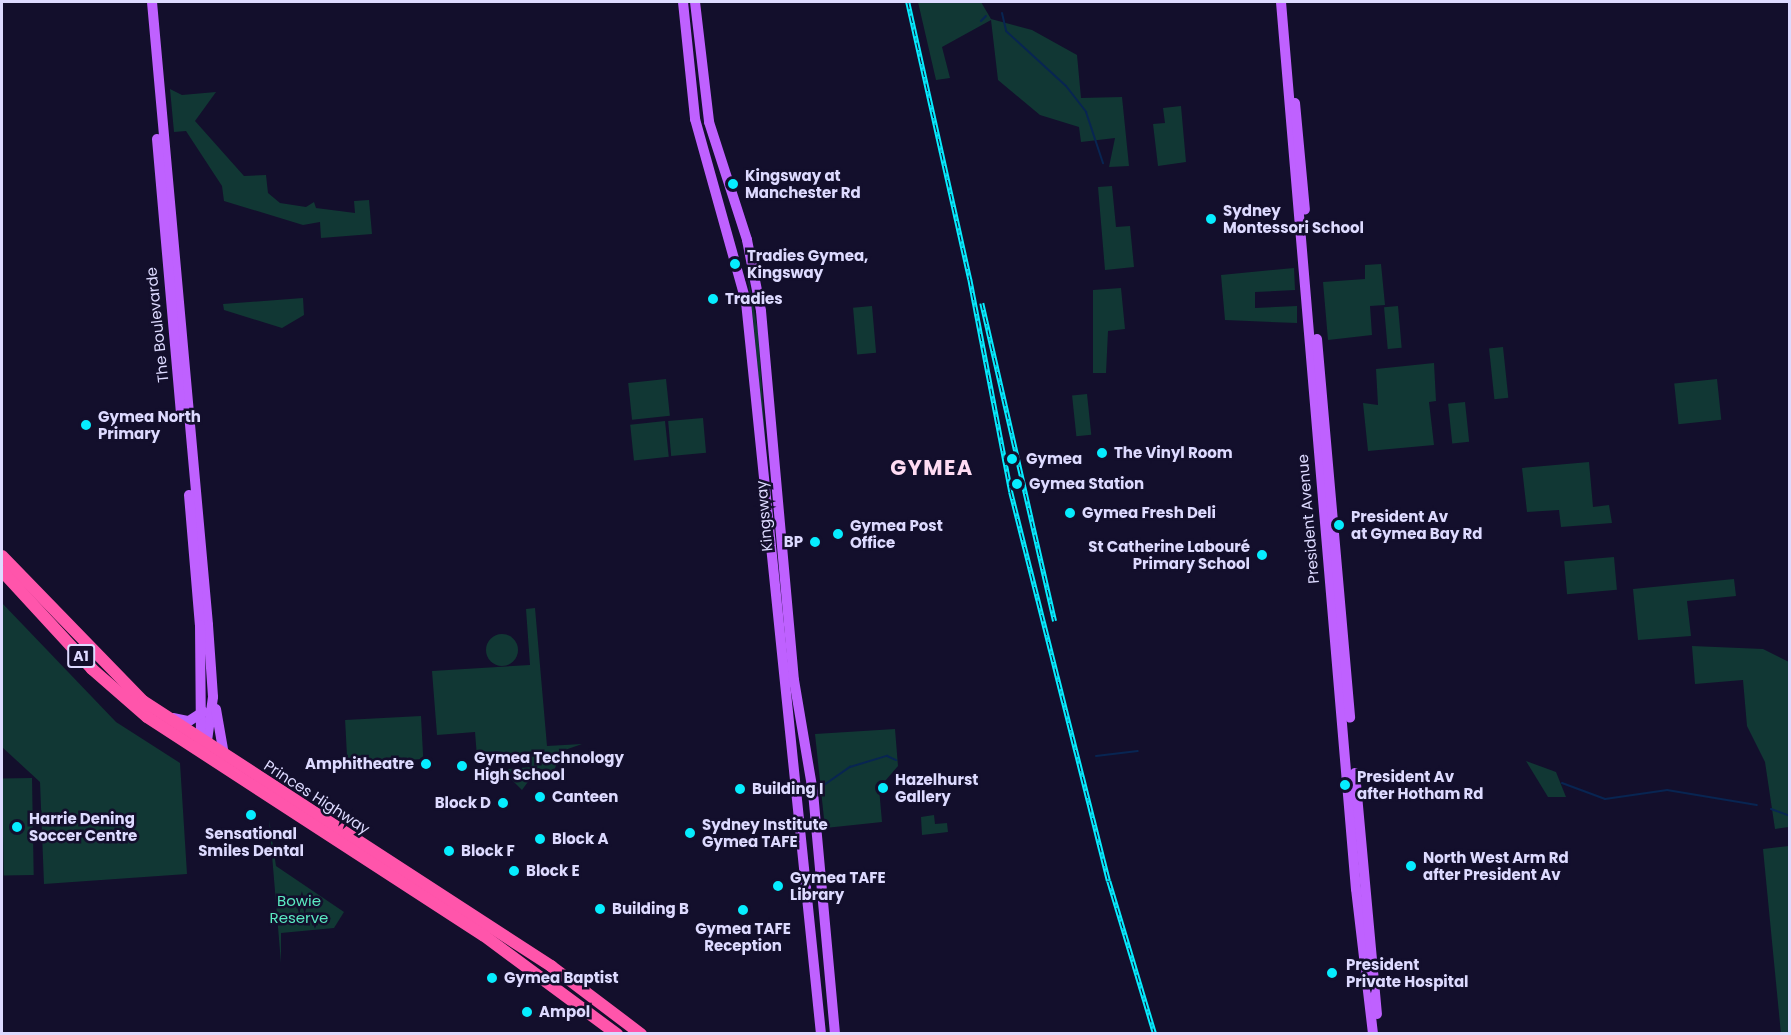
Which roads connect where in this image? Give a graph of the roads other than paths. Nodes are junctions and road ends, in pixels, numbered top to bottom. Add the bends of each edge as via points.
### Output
1 (145, 2) edge
2 (152, 2) edge
3 (683, 2) edge
4 (695, 2) edge
5 (1281, 2) edge
6 (1286, 2) edge
7 (1296, 160) junction
8 (779, 517) junction
9 (767, 519) junction
10 (2, 556) edge
11 (2, 570) edge
12 (1334, 583) junction
13 (1343, 623) junction
14 (1337, 676) junction
15 (213, 697) junction
16 (203, 712) junction
17 (164, 715) junction
18 (204, 749) junction
19 (224, 755) junction
20 (1360, 876) junction
21 (1369, 976) junction
22 (617, 1034) edge
23 (641, 1034) edge
24 (821, 1034) edge
25 (835, 1034) edge
26 (1373, 1034) edge
27 (1379, 1034) edge

1 - 16 main road, The Boulevarde via 196,581
2 - 15 main road, The Boulevarde
3 - 9 main road, Kingsway via 696,119 746,302
4 - 8 main road, Kingsway via 709,122 759,298
5 - 7 main road, President Avenue
6 - 7 main road, President Avenue
7 - 12 main road, President Avenue
8 - 9 main road
8 - 25 main road, Kingsway
9 - 24 main road, Kingsway
10 - 17 highway, Princes Highway / A1 via 119,680
11 - 18 highway, Princes Highway / A1 via 116,692
12 - 13 main road, President Avenue
12 - 14 main road, President Avenue
13 - 14 main road via 1342,673
13 - 20 main road, President Avenue
14 - 20 main road, President Avenue
15 - 18 main road, The Boulevarde
15 - 19 main road, The Boulevarde
16 - 17 main road via 189,721
16 - 18 main road, The Boulevarde
17 - 18 highway, Princes Highway / A1
18 - 19 highway, Princes Highway / A1
18 - 22 highway, Princes Highway / A1 via 483,935
19 - 23 highway, Princes Highway / A1 via 551,966
20 - 21 main road, President Avenue
21 - 26 main road, President Avenue
21 - 27 main road, President Avenue

